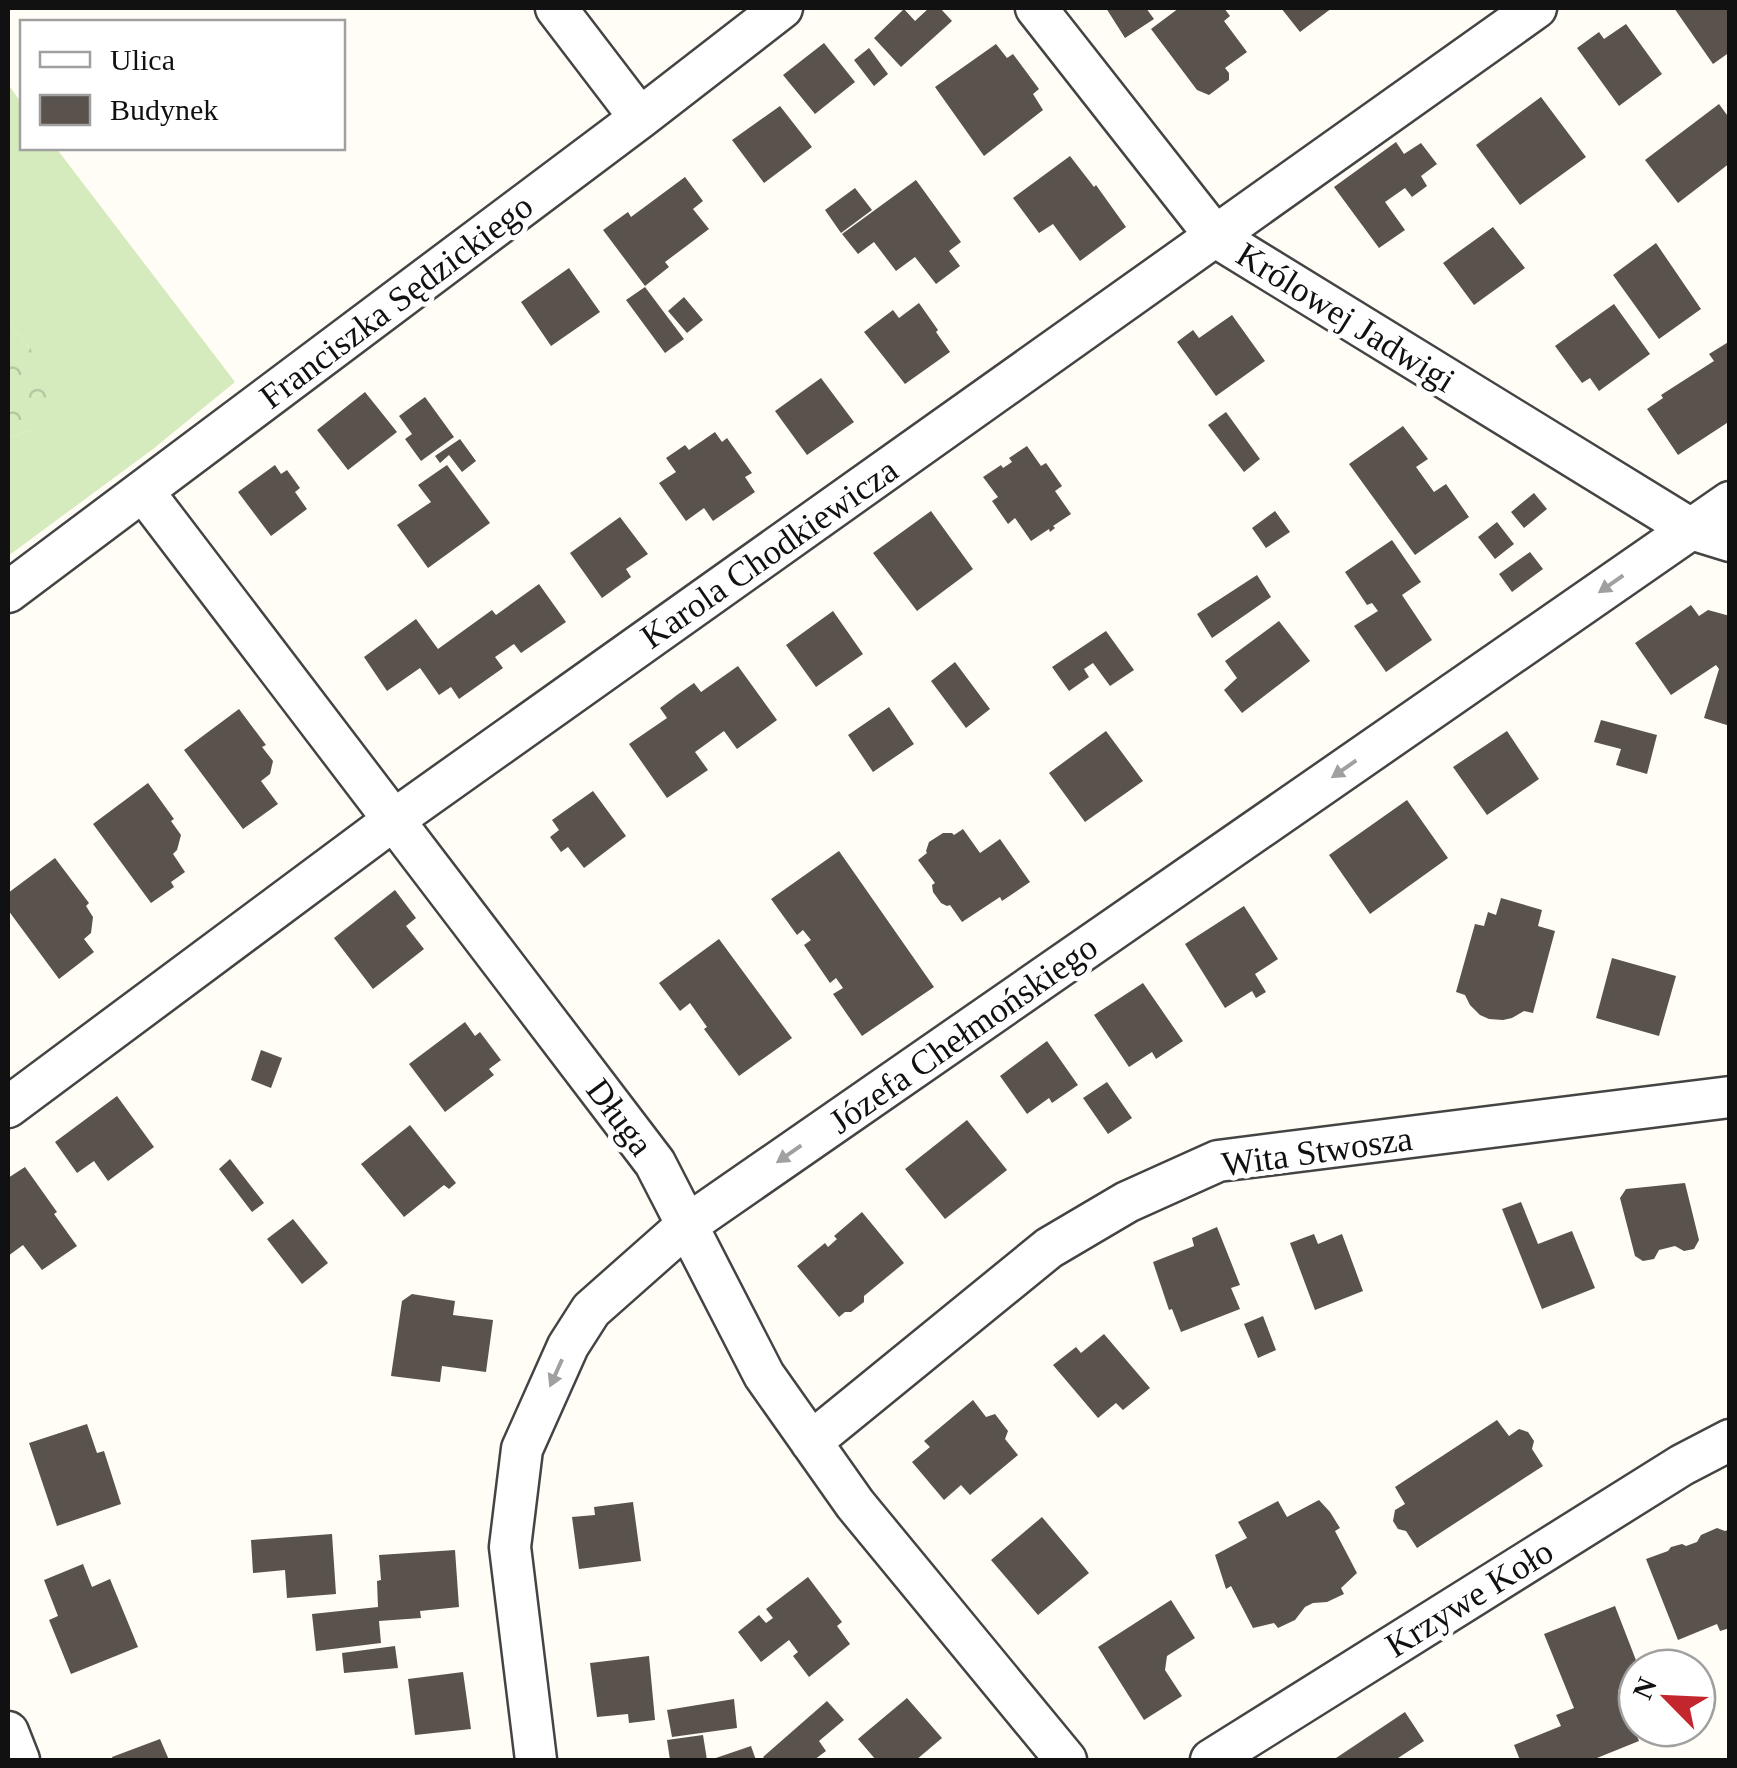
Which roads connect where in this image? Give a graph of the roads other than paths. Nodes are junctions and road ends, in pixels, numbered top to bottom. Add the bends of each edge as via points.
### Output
1 (556, 8) edge
2 (782, 8) edge
3 (1036, 8) edge
4 (1536, 8) edge
5 (640, 118) junction
6 (1216, 237) junction
7 (143, 491) junction
8 (1730, 502) edge
9 (1691, 528) junction
10 (1730, 540) edge
11 (8, 592) edge
12 (394, 819) junction
13 (1730, 1098) edge
14 (8, 1107) edge
15 (687, 1225) junction
16 (1730, 1440) edge
17 (811, 1442) junction
18 (8, 1732) edge
19 (19, 1760) edge
20 (536, 1760) edge
21 (1066, 1760) edge
22 (1211, 1760) edge

1 - 5 street
2 - 5 street, Franciszka Sędzickiego
3 - 6 street, Królowej Jadwigi
4 - 6 street, Karola Chodkiewicza
5 - 7 street, Franciszka Sędzickiego
6 - 9 street, Królowej Jadwigi
6 - 12 street, Karola Chodkiewicza
7 - 11 street, Franciszka Sędzickiego
7 - 12 street, Długa
8 - 9 street, Józefa Chełmońskiego
9 - 10 street, Królowej Jadwigi
9 -> 15 street, Józefa Chełmońskiego
12 - 14 street, Karola Chodkiewicza
12 - 15 street, Długa via 655,1163
13 - 17 street, Wita Stwosza via 1218,1161 1127,1202 1049,1248
15 - 17 street, Długa via 764,1375
15 -> 20 street, Józefa Chełmońskiego via 591,1310 522,1450 510,1548
16 - 22 street, Krzywe Koło
17 - 21 street, Długa
18 - 19 street

